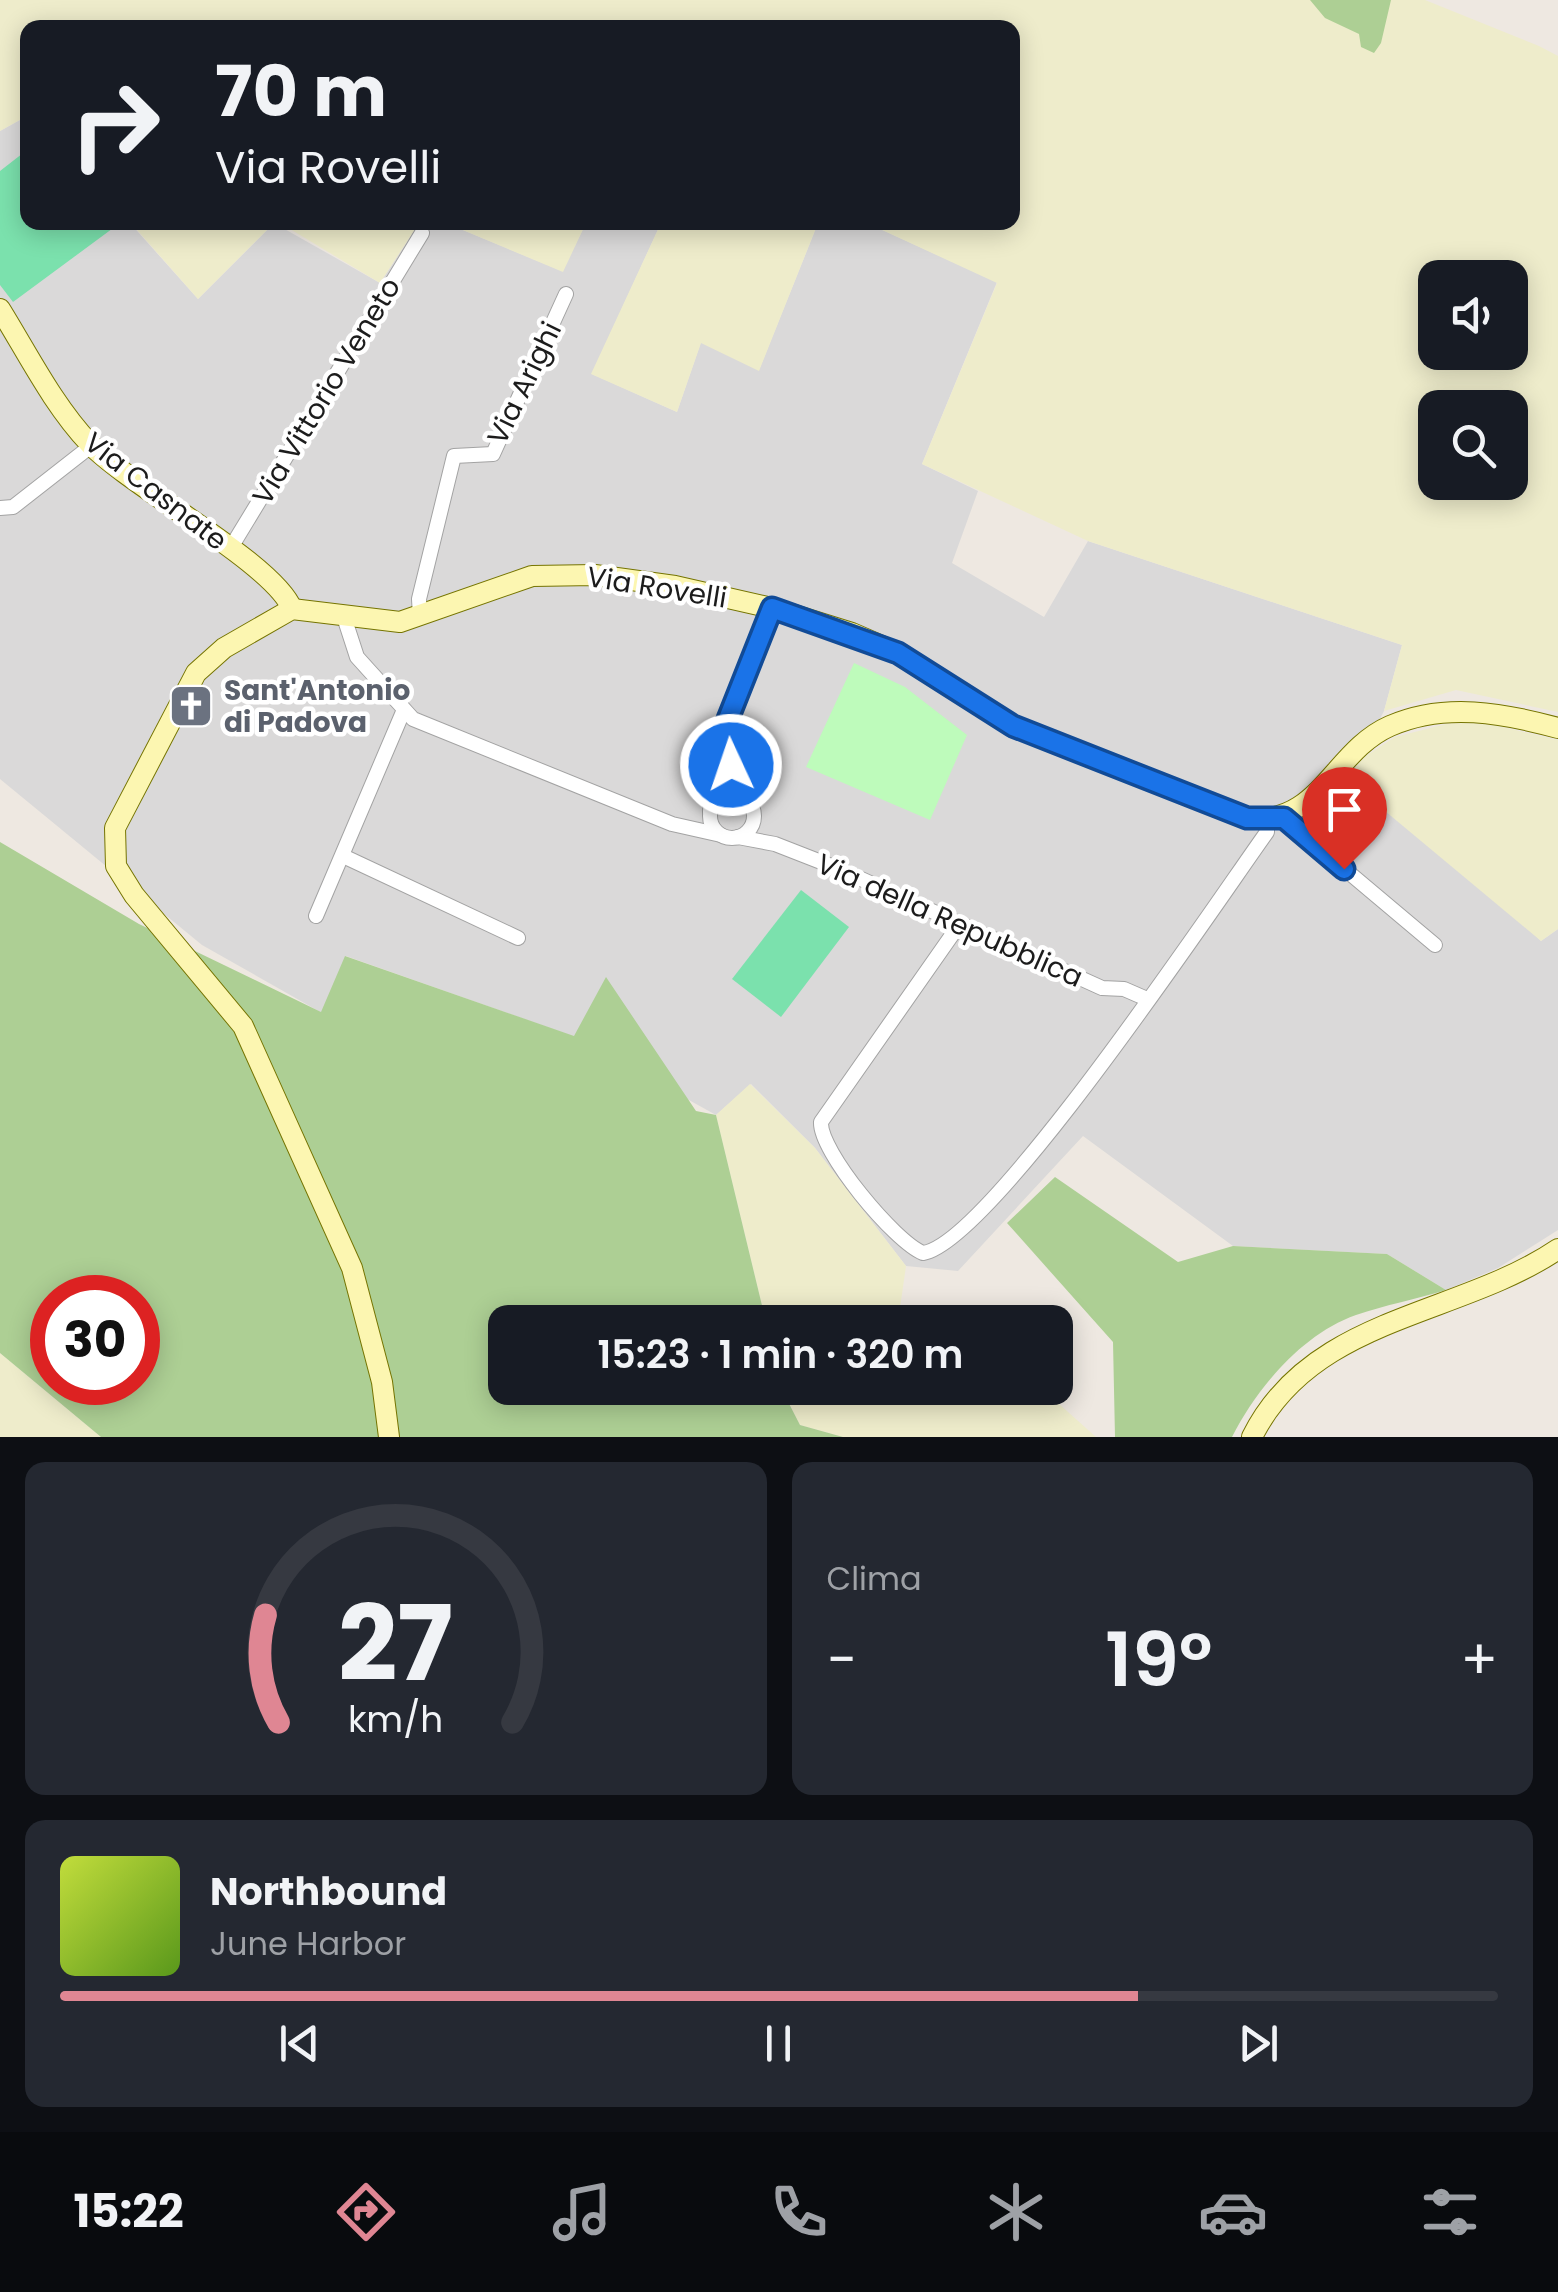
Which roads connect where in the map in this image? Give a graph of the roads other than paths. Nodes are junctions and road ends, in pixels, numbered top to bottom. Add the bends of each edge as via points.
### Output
1 (422, 233) dead end
2 (566, 294) dead end
3 (0, 309) edge
4 (91, 446) junction
5 (0, 508) edge
6 (230, 549) junction
7 (772, 608) junction
8 (292, 610) junction
9 (420, 616) junction
10 (344, 618) junction
11 (403, 712) junction
12 (1558, 728) edge
13 (724, 729) junction
14 (743, 797) junction
15 (710, 812) junction
16 (754, 818) junction
17 (1276, 819) junction
18 (721, 835) junction
19 (738, 837) junction
20 (775, 844) junction
21 (343, 856) junction
22 (316, 916) dead end
23 (959, 925) junction
24 (518, 938) dead end
25 (1435, 945) dead end
26 (1147, 999) junction
27 (1558, 1250) edge
28 (389, 1437) edge
29 (1252, 1437) edge

1 - 6 street, Via Vittorio Veneto
2 - 9 street, Via Arighi via 493,454 454,456
3 - 4 street, Via Casnate
4 - 5 street via 13,507
4 - 6 street, Via Casnate
6 - 8 street, Via Casnate via 288,597
7 - 9 street, Via Rovelli via 675,586 560,574 502,584
7 - 13 street
7 - 17 street, Via Rovelli via 898,653 1013,726 1247,818
8 - 10 street, Via Rovelli
8 - 28 street via 196,672 115,828 116,866 243,1026 352,1268
9 - 10 street, Via Rovelli via 400,622
10 - 11 street via 358,657
11 - 18 street via 672,824
11 - 21 street
12 - 17 street via 1481,712 1403,721 1362,744 1302,806
13 - 14 street
13 - 15 street via 714,754
14 - 15 street via 727,794
14 - 16 street
15 - 18 street
16 - 19 street
16 - 20 street
17 - 25 street, Via Rovelli
17 - 26 street
18 - 19 street
19 - 20 street
20 - 23 street, Via della Repubblica
21 - 22 street
21 - 24 street
23 - 26 street, Via della Repubblica via 1102,988
23 - 26 street via 829,1106 820,1134 899,1241 923,1253 950,1243 1058,1124
27 - 29 street via 1342,1345 1284,1392

